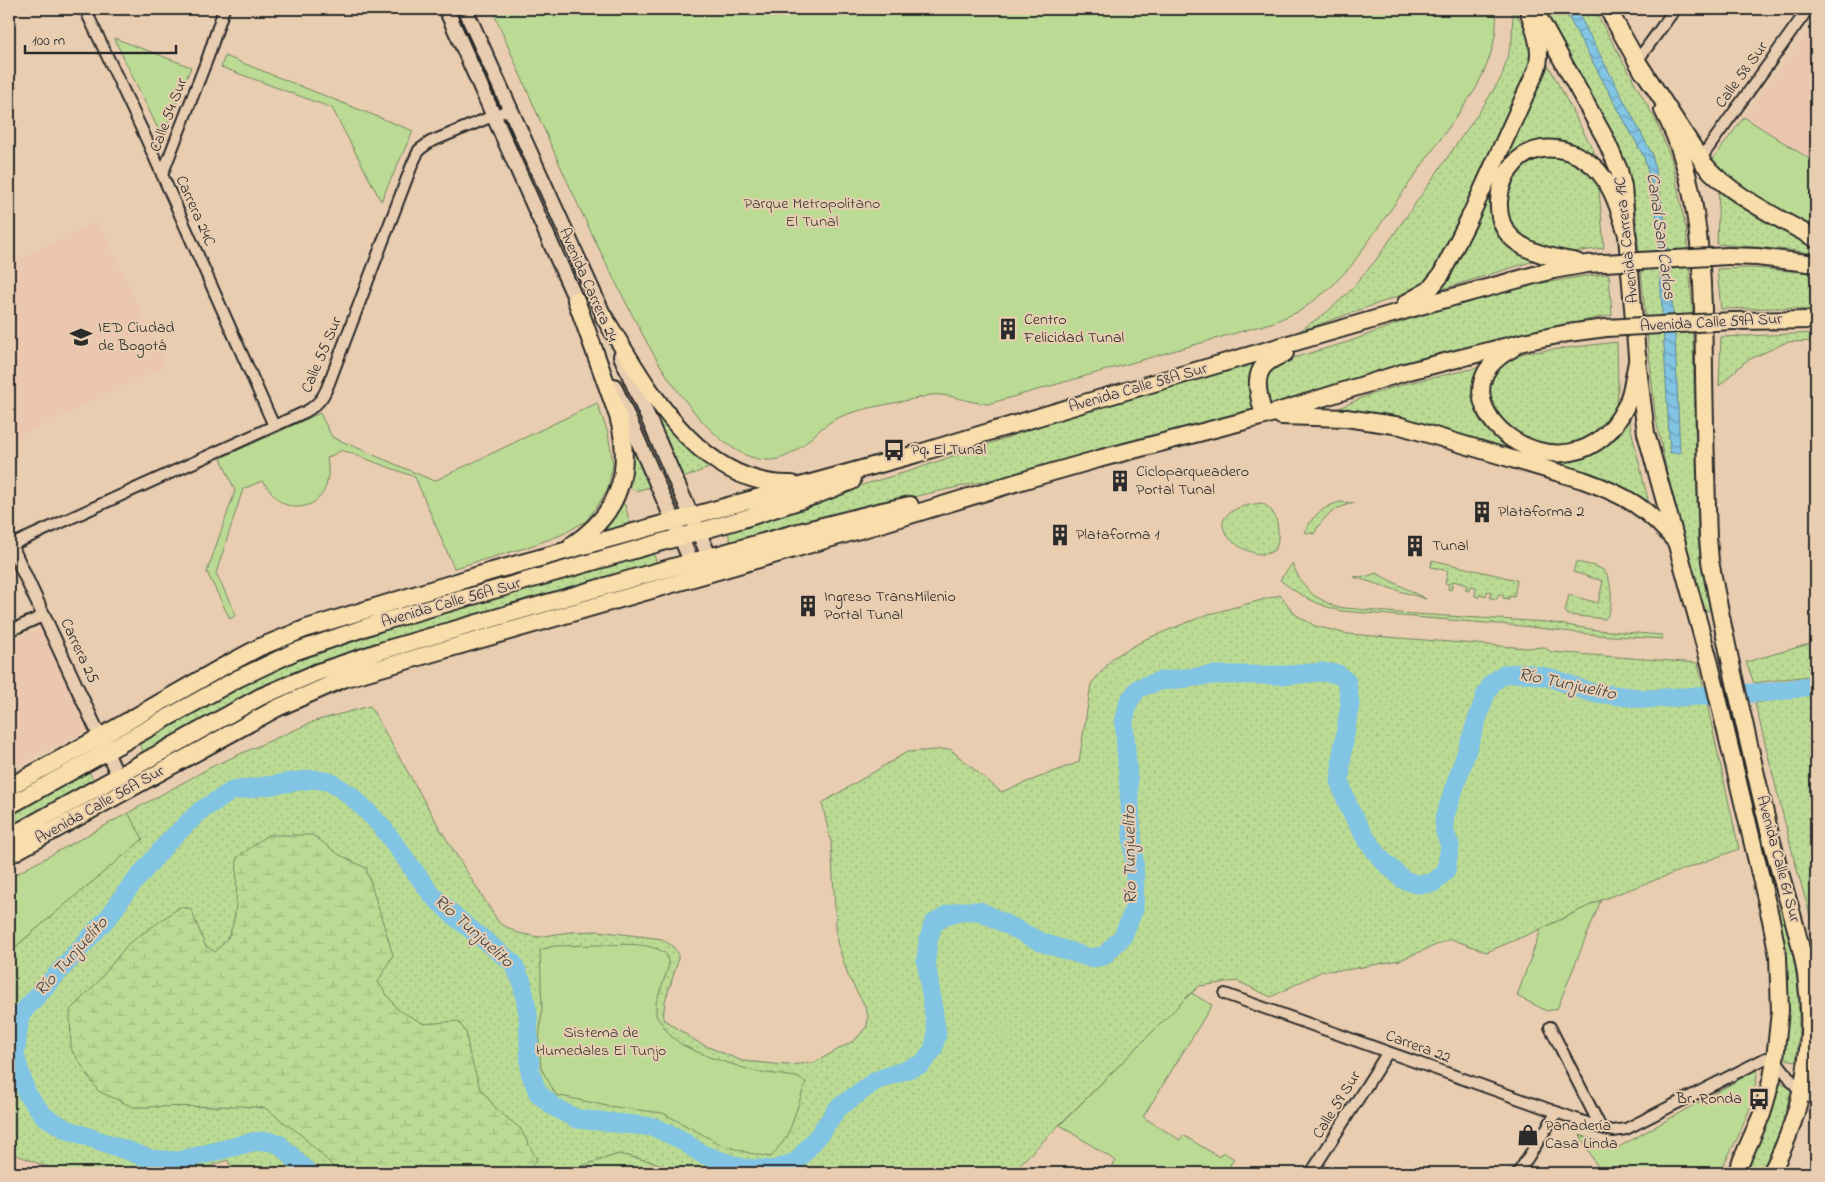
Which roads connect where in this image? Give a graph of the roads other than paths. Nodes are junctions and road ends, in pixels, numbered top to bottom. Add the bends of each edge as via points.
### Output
1 (85, 9) edge
2 (224, 9) edge
3 (446, 9) edge
4 (465, 9) edge
5 (1528, 9) edge
6 (1534, 9) edge
7 (1608, 9) edge
8 (1674, 9) edge
9 (1808, 9) edge
10 (1637, 61) junction
11 (510, 109) junction
12 (493, 116) junction
13 (1701, 158) junction
14 (162, 175) junction
15 (1628, 238) junction
16 (1816, 239) edge
17 (1587, 264) junction
18 (1816, 264) edge
19 (576, 300) junction
20 (604, 316) junction
21 (1378, 318) junction
22 (1816, 320) edge
23 (1324, 334) junction
24 (1528, 341) junction
25 (1638, 358) junction
26 (1264, 416) junction
27 (274, 426) junction
28 (916, 454) junction
29 (809, 484) junction
30 (691, 516) junction
31 (674, 521) junction
32 (698, 532) junction
33 (681, 537) junction
34 (1678, 543) junction
35 (10, 544) edge
36 (552, 555) junction
37 (712, 564) junction
38 (694, 569) junction
39 (45, 615) junction
40 (462, 627) junction
41 (9, 631) edge
42 (424, 654) junction
43 (280, 658) junction
44 (234, 661) junction
45 (1710, 664) joint
46 (100, 737) junction
47 (107, 752) junction
48 (118, 776) junction
49 (9, 787) edge
50 (9, 806) edge
51 (9, 837) edge
52 (9, 855) edge
53 (1225, 994) dead end
54 (1550, 1027) dead end
55 (1812, 1050) edge
56 (1388, 1052) junction
57 (1775, 1059) junction
58 (1809, 1095) edge
59 (1556, 1112) junction
60 (1600, 1128) junction
61 (1311, 1173) edge
62 (1518, 1173) edge
63 (1736, 1173) edge
64 (1771, 1173) edge

1 - 14 street, Carrera 24C
2 - 14 street, Calle 54 Sur
3 - 12 main road, Avenida Carrera 24
4 - 11 main road, Avenida Carrera 24
5 - 21 main road via 1538,45 1539,65 1469,219 1435,284
6 - 15 main road, Avenida Carrera 19C via 1614,158 1623,186
7 - 10 main road
8 - 10 street
9 - 13 street, Calle 58 Sur
10 - 13 main road
10 - 55 main road, Avenida Calle 61 Sur via 1672,130 1688,180 1700,271 1708,549 1742,713 1803,961
11 - 12 street, Calle 55 Sur
11 - 20 main road, Avenida Carrera 24
12 - 19 main road, Avenida Carrera 24
12 - 27 street, Calle 55 Sur via 430,142 419,150 323,397 312,409
13 - 16 main road via 1730,188
14 - 27 street, Carrera 24C
15 - 17 main road via 1614,197 1588,162 1557,149 1541,149 1526,154 1515,163 1500,194 1501,220 1506,231 1514,240 1535,251
15 - 25 main road, Avenida Carrera 19C
17 - 18 main road, Avenida Calle 58A Sur, bridge via 1728,256
17 - 21 main road, Avenida Calle 58A Sur via 1535,274
19 - 31 main road, Avenida Carrera 24
19 - 36 main road via 618,416 624,468 612,504 598,524 586,536
20 - 29 main road via 664,408 713,459 753,480
20 - 30 main road, Avenida Carrera 24
21 - 23 main road, Avenida Calle 58A Sur
22 - 24 main road, Avenida Calle 59A Sur, bridge via 1606,328
23 - 26 main road via 1272,360 1261,369 1258,385
23 - 28 main road, Avenida Calle 58A Sur
24 - 25 main road via 1495,360 1487,371 1482,381 1483,404 1495,426 1509,437 1526,447 1548,453 1584,449 1610,429 1627,404
24 - 26 main road via 1405,372
25 - 34 main road, Avenida Carrera 19C via 1646,433
26 - 34 main road via 1346,418 1401,426 1575,477 1632,500
26 - 37 main road via 1102,458 884,523
27 - 35 street, Calle 55 Sur
28 - 29 main road, Avenida Calle 58A Sur
28 - 32 main road, Avenida Calle 56A Sur via 814,496
29 - 30 main road, Avenida Calle 58A Sur
30 - 31 main road, Avenida Calle 58A Sur
30 - 32 main road, Avenida Carrera 24
31 - 33 main road, Avenida Carrera 24
31 - 36 main road, Avenida Calle 56A Sur
32 - 33 main road, Avenida Calle 56A Sur
32 - 37 main road, Avenida Carrera 24
33 - 38 main road, Avenida Carrera 24
33 - 43 main road, Avenida Calle 56A Sur via 378,623
34 - 45 main road, Avenida Carrera 19C
35 - 39 street, Carrera 25
36 - 44 main road, Avenida Calle 56A Sur via 321,623
37 - 38 main road
38 - 40 main road, Avenida Calle 56A Sur
38 - 42 main road, Avenida Calle 56A Sur
39 - 41 street
39 - 46 street, Carrera 25
40 - 42 main road
40 - 48 main road, Avenida Calle 56A Sur via 368,654 296,680
42 - 52 main road, Avenida Calle 56A Sur via 343,679 276,708
43 - 44 main road
43 - 47 main road, Avenida Calle 56A Sur
44 - 46 main road, Avenida Calle 56A Sur
45 - 57 main road, Avenida Calle 61 Sur via 1778,956 1780,1011
46 - 47 street, Carrera 25
46 - 49 main road, Avenida Calle 56A Sur
47 - 48 street, Carrera 25
47 - 50 main road, Avenida Calle 56A Sur
48 - 51 main road, Avenida Calle 56A Sur
53 - 56 street, Carrera 22
54 - 60 street
55 - 58 main road, Avenida Calle 61 Sur
56 - 59 street, Carrera 22
56 - 61 street, Calle 59 Sur
57 - 58 street
57 - 60 street, Carrera 22 via 1762,1059 1626,1129
57 - 63 main road, Avenida Calle 61 Sur via 1762,1114
58 - 64 main road, Avenida Calle 61 Sur
59 - 60 street, Carrera 22
59 - 62 street

